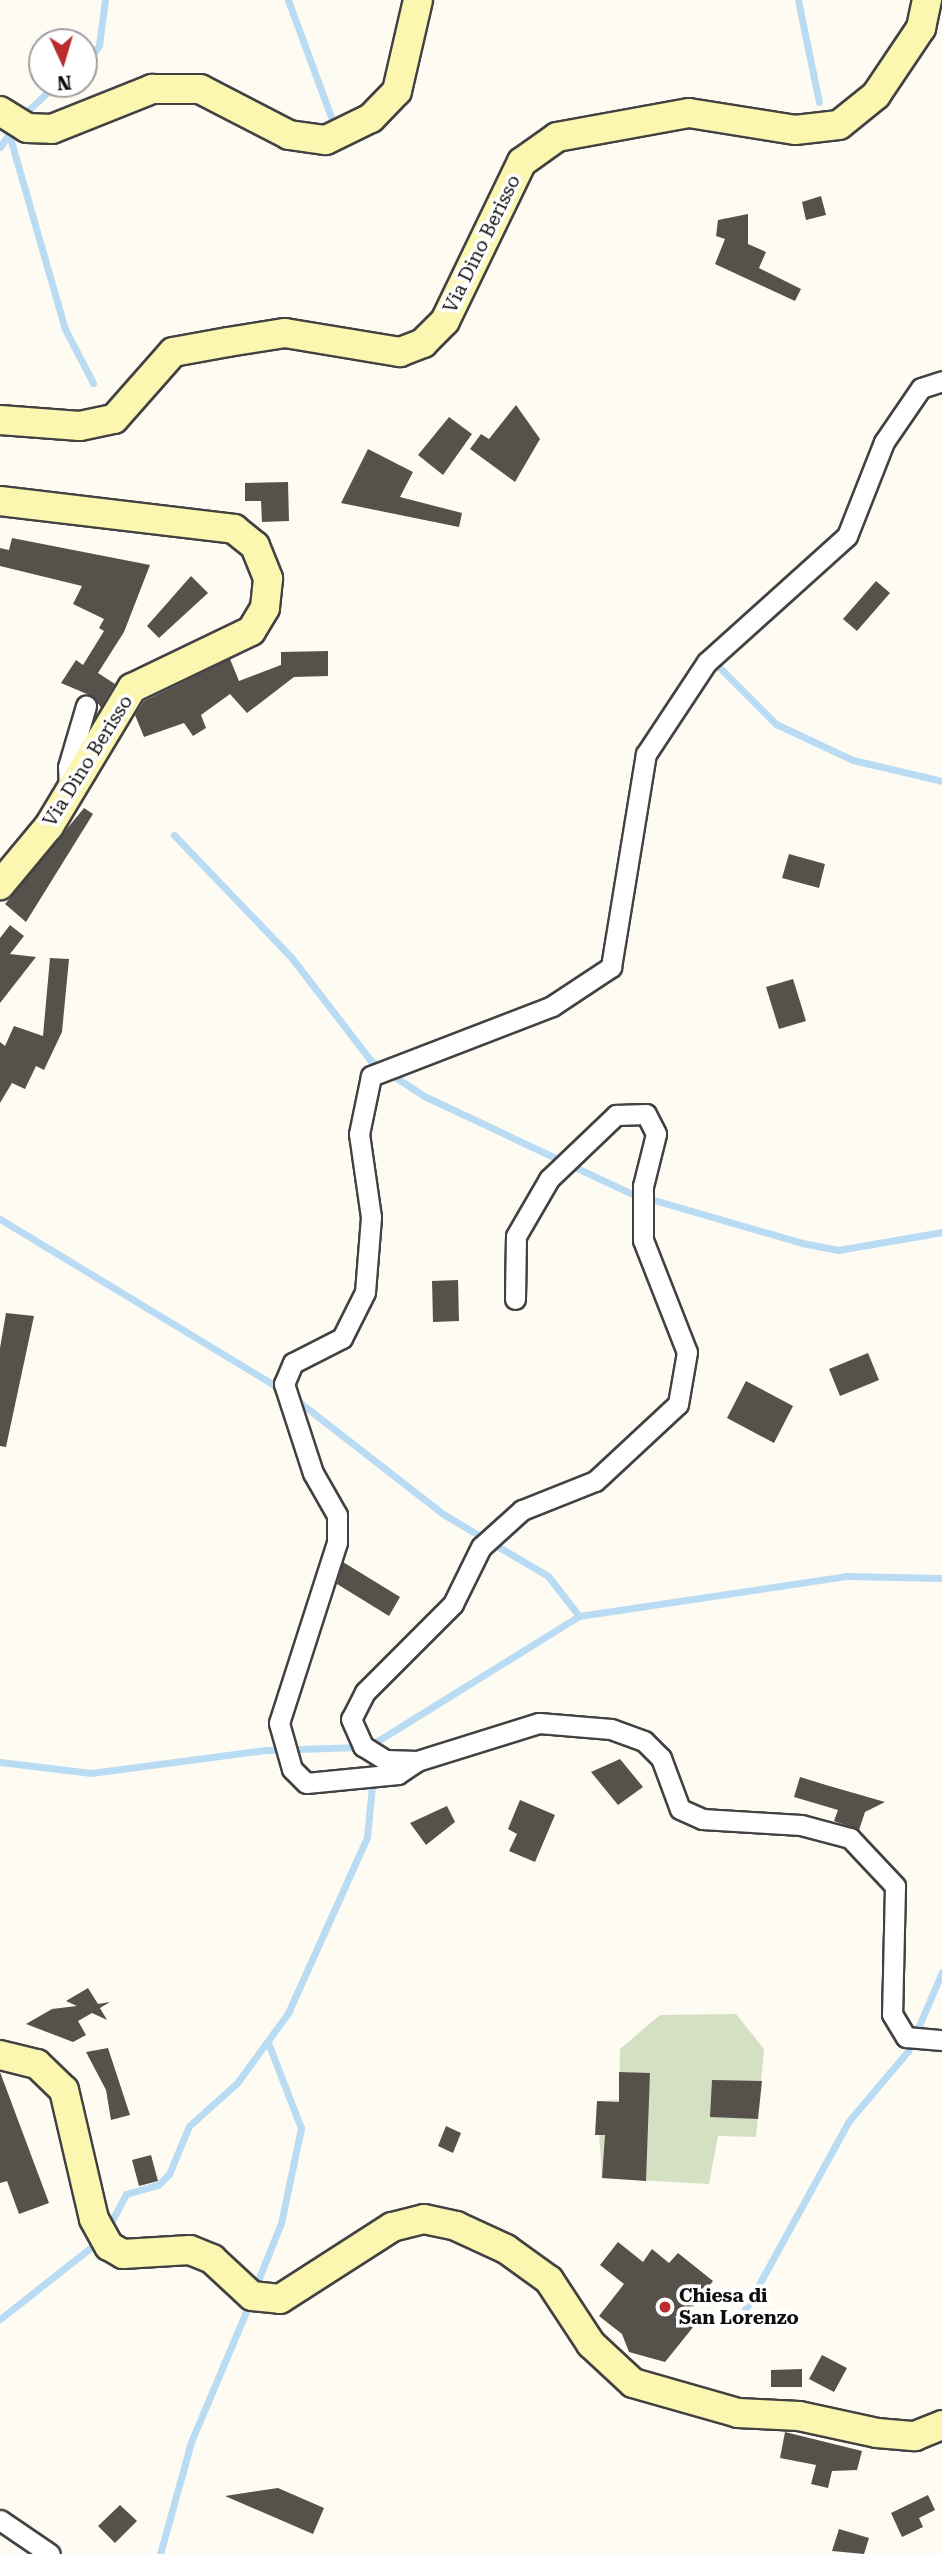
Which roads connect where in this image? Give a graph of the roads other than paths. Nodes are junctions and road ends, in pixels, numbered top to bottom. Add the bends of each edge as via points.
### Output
1 (418, 0) edge
2 (927, 0) edge
3 (0, 111) edge
4 (942, 381) edge
5 (0, 420) edge
6 (0, 501) edge
7 (86, 706) dead end
8 (69, 793) junction
9 (0, 885) edge
10 (515, 1299) dead end
11 (417, 1761) junction
12 (942, 2040) edge
13 (0, 2055) edge
14 (942, 2425) edge
15 (0, 2520) edge
16 (50, 2554) edge

1 - 3 street via 397,91 372,118 326,140 289,135 200,89 152,89 52,129 27,128
2 - 5 street, Via Dino Berisso via 921,28 876,95 839,125 795,130 689,113 557,137 522,162 445,321 423,343 400,352 285,332 214,344 173,352 114,418 80,426
4 - 11 street via 920,388 884,442 847,536 707,662 646,754 611,967 552,1006 371,1076 359,1134 371,1217 365,1292 342,1338 293,1363 284,1384 313,1473 337,1515 337,1542 279,1724 292,1769 306,1783 398,1774
6 - 8 street, Via Dino Berisso via 234,529 254,546 268,579 265,608 251,631 132,688
7 - 8 street via 68,767
8 - 9 street, Via Dino Berisso
10 - 11 street via 516,1236 548,1179 617,1115 646,1114 656,1134 643,1186 643,1240 687,1352 678,1404 595,1481 522,1510 481,1547 453,1604 365,1692 351,1719 363,1746 386,1760
11 - 12 street via 539,1723 611,1729 644,1741 661,1758 666,1785 680,1809 741,1825 801,1825 850,1838 895,1886 892,2014 906,2037
13 - 14 street via 37,2064 64,2090 94,2219 110,2246 123,2254 190,2250 212,2259 252,2296 280,2299 392,2227 424,2220 456,2226 506,2249 549,2280 591,2344 633,2383 738,2413 799,2416 877,2433 915,2436
15 - 16 street

